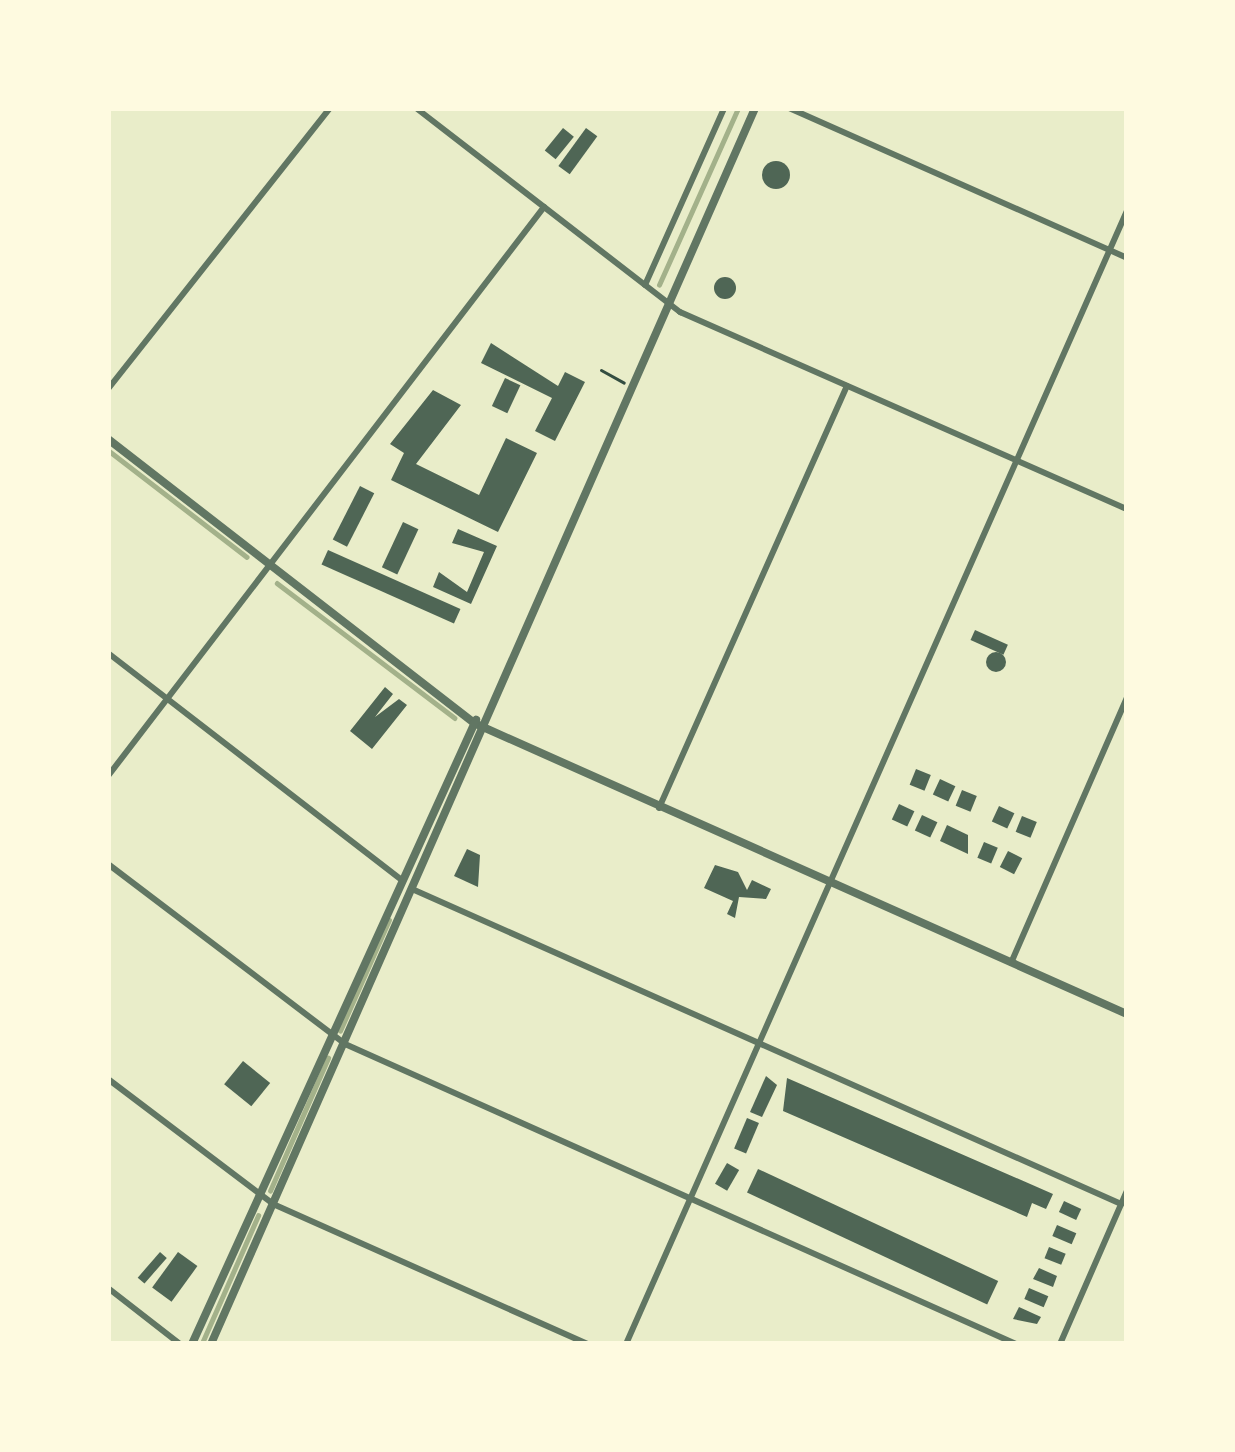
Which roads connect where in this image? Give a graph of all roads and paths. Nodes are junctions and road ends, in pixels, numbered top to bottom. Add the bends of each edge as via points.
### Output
1 (330, 108) edge
2 (416, 108) edge
3 (724, 108) edge
4 (754, 108) edge
5 (789, 108) edge
6 (544, 207) junction
7 (1127, 211) edge
8 (1109, 250) junction
9 (1127, 258) edge
10 (645, 285) junction
11 (668, 304) junction
12 (602, 370) dead end
13 (631, 386) junction
14 (847, 386) junction
15 (108, 389) edge
16 (108, 439) edge
17 (1017, 460) junction
18 (1127, 509) edge
19 (269, 564) junction
20 (108, 653) edge
21 (1127, 697) edge
22 (167, 699) junction
23 (486, 711) junction
24 (473, 723) junction
25 (485, 729) junction
26 (108, 776) edge
27 (659, 808) junction
28 (108, 864) edge
29 (399, 878) junction
30 (830, 883) junction
31 (414, 890) junction
32 (1011, 963) junction
33 (1127, 1013) edge
34 (329, 1035) junction
35 (760, 1042) junction
36 (345, 1044) junction
37 (108, 1079) edge
38 (1127, 1191) edge
39 (258, 1195) junction
40 (691, 1198) junction
41 (273, 1204) junction
42 (1121, 1204) junction
43 (108, 1288) edge
44 (180, 1344) edge
45 (192, 1344) edge
46 (211, 1344) edge
47 (588, 1344) edge
48 (626, 1344) edge
49 (1016, 1344) edge
50 (1060, 1344) edge

1 - 15 street
2 - 6 street
3 - 10 street
4 - 11 street
5 - 8 street
6 - 10 street
6 - 19 street
7 - 8 street
8 - 9 street
8 - 17 street
10 - 11 street
11 - 13 street
11 - 14 street
12 - 13 path
13 - 23 street
14 - 17 street
14 - 27 street
16 - 19 street
17 - 18 street
17 - 30 street
19 - 22 street
19 - 24 street
20 - 22 street
21 - 32 street
22 - 26 street
22 - 29 street
23 - 24 street
23 - 25 street
24 - 25 street
24 - 29 street
25 - 27 street
25 - 31 street
27 - 30 street
28 - 34 street
29 - 31 street
29 - 34 street
30 - 32 street
30 - 35 street
31 - 35 street
31 - 36 street
32 - 33 street
34 - 36 street
34 - 39 street
35 - 40 street
35 - 42 street
36 - 40 street
36 - 41 street
37 - 39 street
38 - 42 street
39 - 41 street
39 - 45 street
40 - 48 street
40 - 49 street
41 - 46 street
41 - 47 street
42 - 50 street
43 - 44 street

